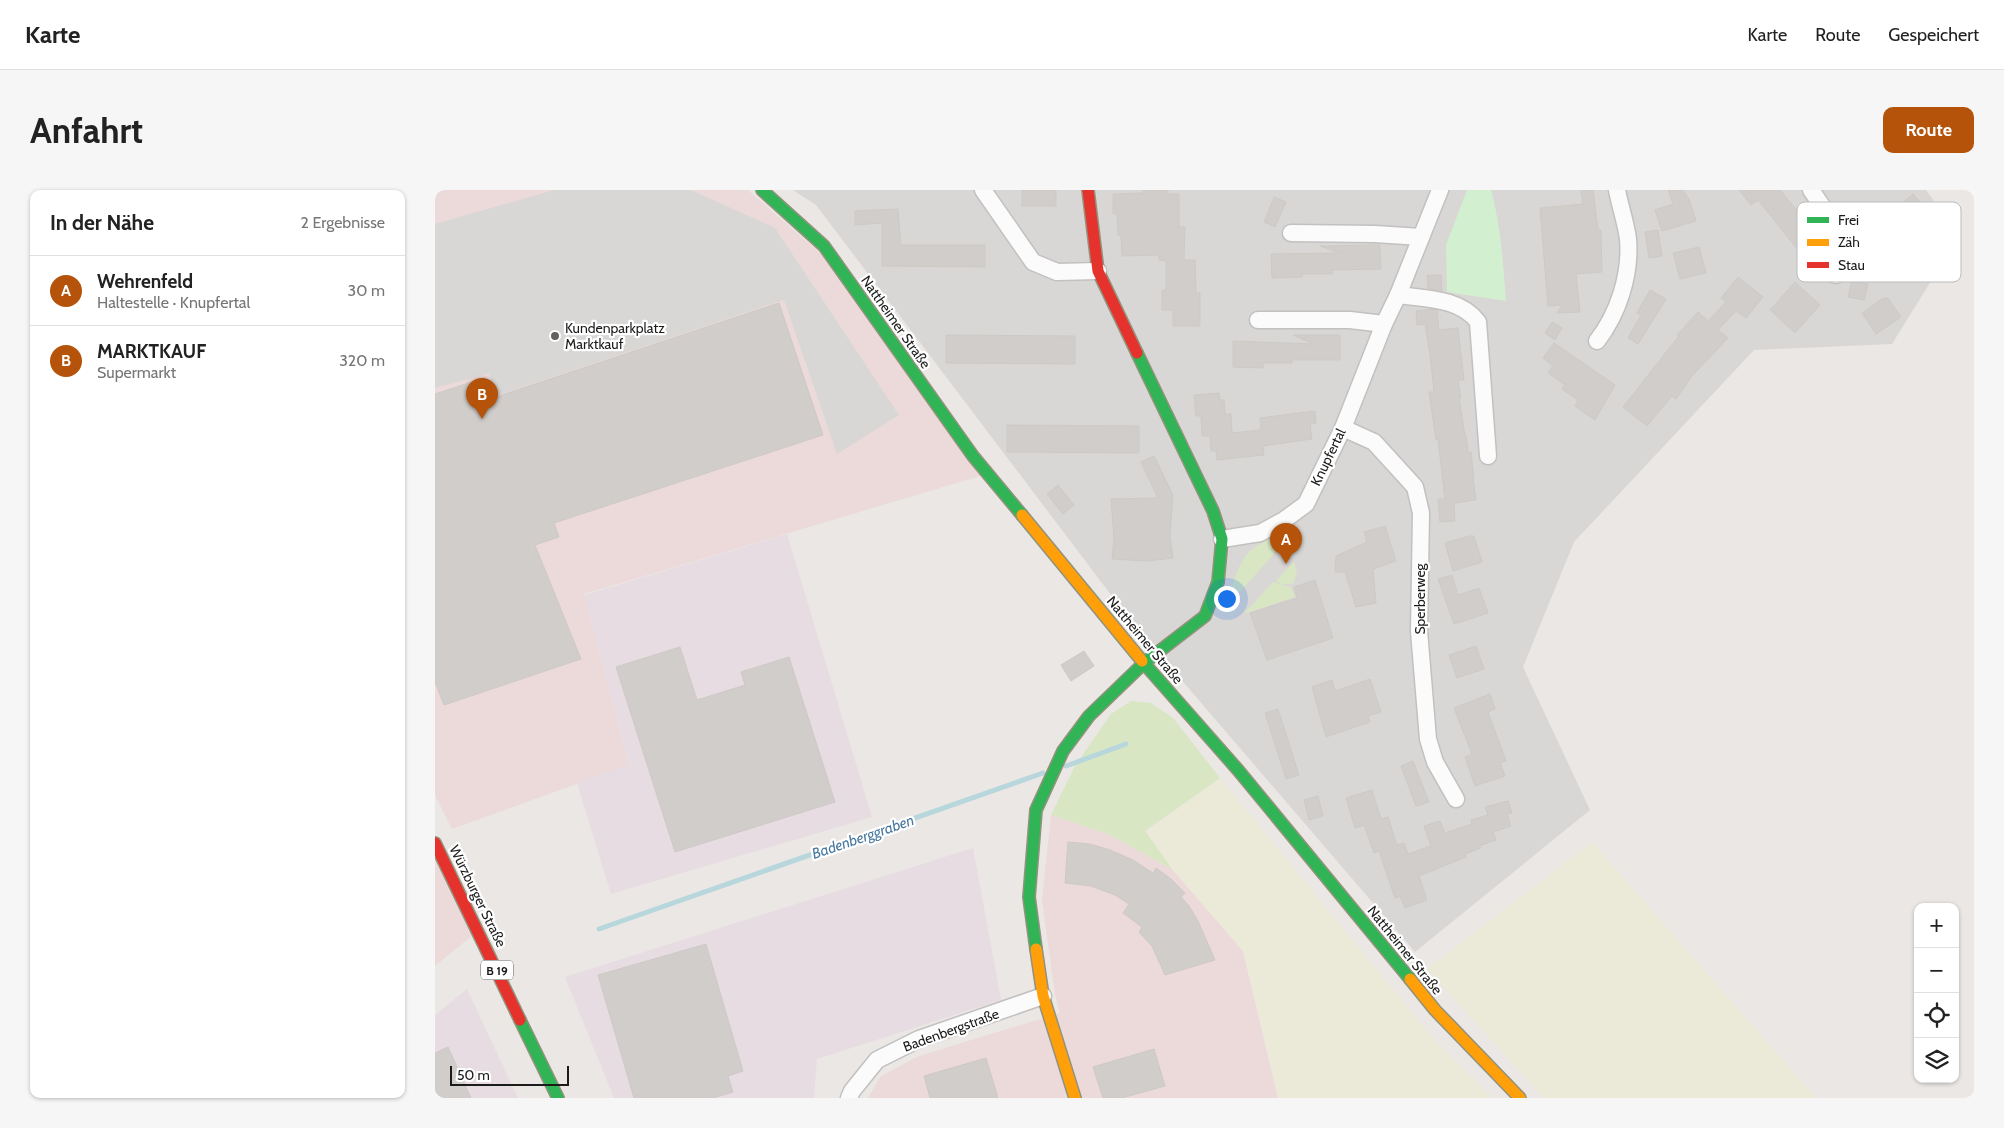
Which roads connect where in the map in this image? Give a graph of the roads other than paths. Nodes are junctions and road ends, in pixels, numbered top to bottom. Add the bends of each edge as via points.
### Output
1 (762, 190) edge
2 (983, 190) edge
3 (1088, 190) edge
4 (1440, 190) edge
5 (1617, 190) edge
6 (1811, 190) edge
7 (1819, 202) edge
8 (1291, 233) dead end
9 (1421, 237) junction
10 (1099, 271) junction
11 (1398, 295) junction
12 (1258, 320) dead end
13 (1384, 324) junction
14 (1597, 341) dead end
15 (1343, 428) junction
16 (1488, 456) dead end
17 (1222, 539) junction
18 (1144, 664) junction
19 (1456, 799) dead end
20 (435, 843) edge
21 (1043, 996) junction
22 (558, 1098) edge
23 (849, 1098) edge
24 (1075, 1098) edge
25 (1520, 1098) edge

1 - 18 street, Nattheimer Straße via 824,246 973,456
2 - 10 street via 1033,262 1057,272
3 - 10 street
4 - 9 street, Knupfertal
5 - 14 street via 1628,240 1627,268 1620,299
6 - 7 street
8 - 9 street
9 - 11 street, Knupfertal
10 - 17 street via 1107,294 1213,511
11 - 13 street, Knupfertal
11 - 16 street via 1444,301 1463,308 1478,322
12 - 13 street via 1350,320
13 - 15 street, Knupfertal
15 - 17 street, Knupfertal via 1306,504 1260,533
15 - 19 street, Sperberweg via 1374,442 1415,487 1421,513 1419,631 1428,739 1435,762
17 - 18 street via 1218,582 1205,616
18 - 21 street via 1089,716 1063,751 1036,810 1029,897
18 - 25 street, Nattheimer Straße via 1238,770 1435,1010
20 - 22 street, Würzburger Straße / B 19
21 - 23 street, Badenbergstraße via 919,1039 877,1060
21 - 24 street

